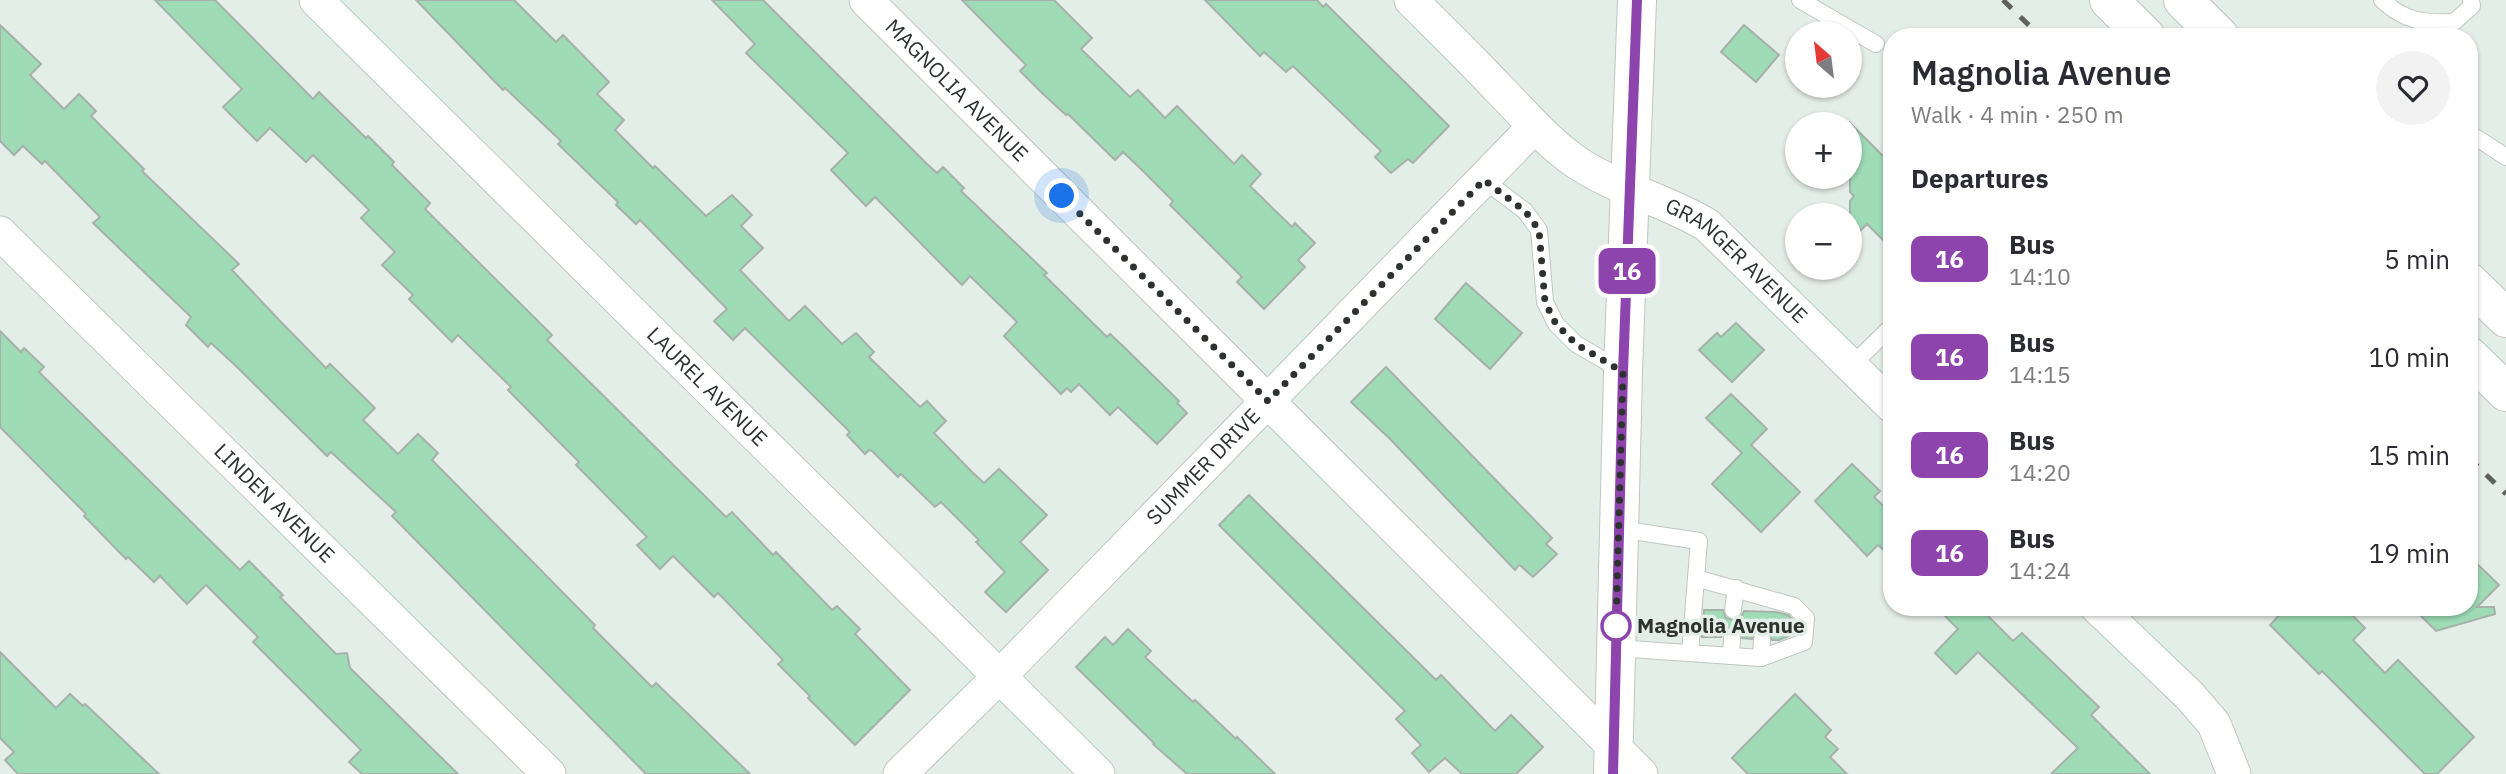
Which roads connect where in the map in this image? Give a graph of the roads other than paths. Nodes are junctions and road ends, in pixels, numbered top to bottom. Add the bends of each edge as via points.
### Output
1 (316, 0) edge
2 (866, 0) edge
3 (1411, 0) edge
4 (1637, 0) edge
5 (1800, 0) edge
6 (2109, 0) edge
7 (2183, 0) edge
8 (2382, 0) edge
9 (2471, 0) edge
10 (2137, 28) edge
11 (2211, 28) edge
12 (1876, 44) dead end
13 (1534, 127) junction
14 (2478, 139) edge
15 (2506, 157) edge
16 (1484, 180) junction
17 (1631, 190) junction
18 (0, 233) edge
19 (2478, 291) edge
20 (2506, 318) edge
21 (1883, 335) edge
22 (2478, 365) edge
23 (1851, 366) junction
24 (1623, 372) junction
25 (2506, 392) edge
26 (1883, 397) edge
27 (1268, 401) junction
28 (1619, 529) junction
29 (1696, 578) junction
30 (1736, 588) junction
31 (1734, 610) dead end
32 (2106, 616) edge
33 (1732, 637) dead end
34 (1762, 639) dead end
35 (1615, 648) junction
36 (1690, 653) junction
37 (1731, 656) junction
38 (1761, 658) junction
39 (999, 677) junction
40 (1613, 760) edge
41 (549, 774) edge
42 (900, 774) edge
43 (1098, 774) edge
44 (1641, 774) edge
45 (2234, 774) edge

1 - 39 street, LAUREL AVENUE
2 - 27 street, MAGNOLIA AVENUE
3 - 13 street, GRANGER AVENUE
4 - 17 main road
5 - 12 lane
6 - 10 main road
7 - 11 main road
8 - 9 lane via 2410,20 2429,23 2454,22 2472,6
13 - 16 street, SUMMER DRIVE
13 - 17 street, GRANGER AVENUE via 1577,163
14 - 15 lane
16 - 24 lane via 1525,211 1539,230 1545,302 1556,324 1576,344
16 - 27 street, SUMMER DRIVE
17 - 23 street, GRANGER AVENUE via 1707,225
17 - 24 main road
18 - 41 street, LINDEN AVENUE
19 - 20 main road
21 - 23 lane
22 - 25 main road
23 - 26 street, GRANGER AVENUE
24 - 28 main road
27 - 39 street, SUMMER DRIVE
27 - 40 street, MAGNOLIA AVENUE
28 - 29 lane via 1699,541
28 - 35 main road
29 - 30 lane
29 - 36 lane
30 - 31 lane
30 - 38 lane via 1766,604 1794,606 1806,618 1804,642
32 - 45 street via 2214,724
33 - 37 lane
34 - 38 lane
35 - 36 lane
35 - 40 main road
36 - 37 lane
37 - 38 lane
39 - 42 street, SUMMER DRIVE
39 - 43 street, LAUREL AVENUE
40 - 44 street, MAGNOLIA AVENUE

